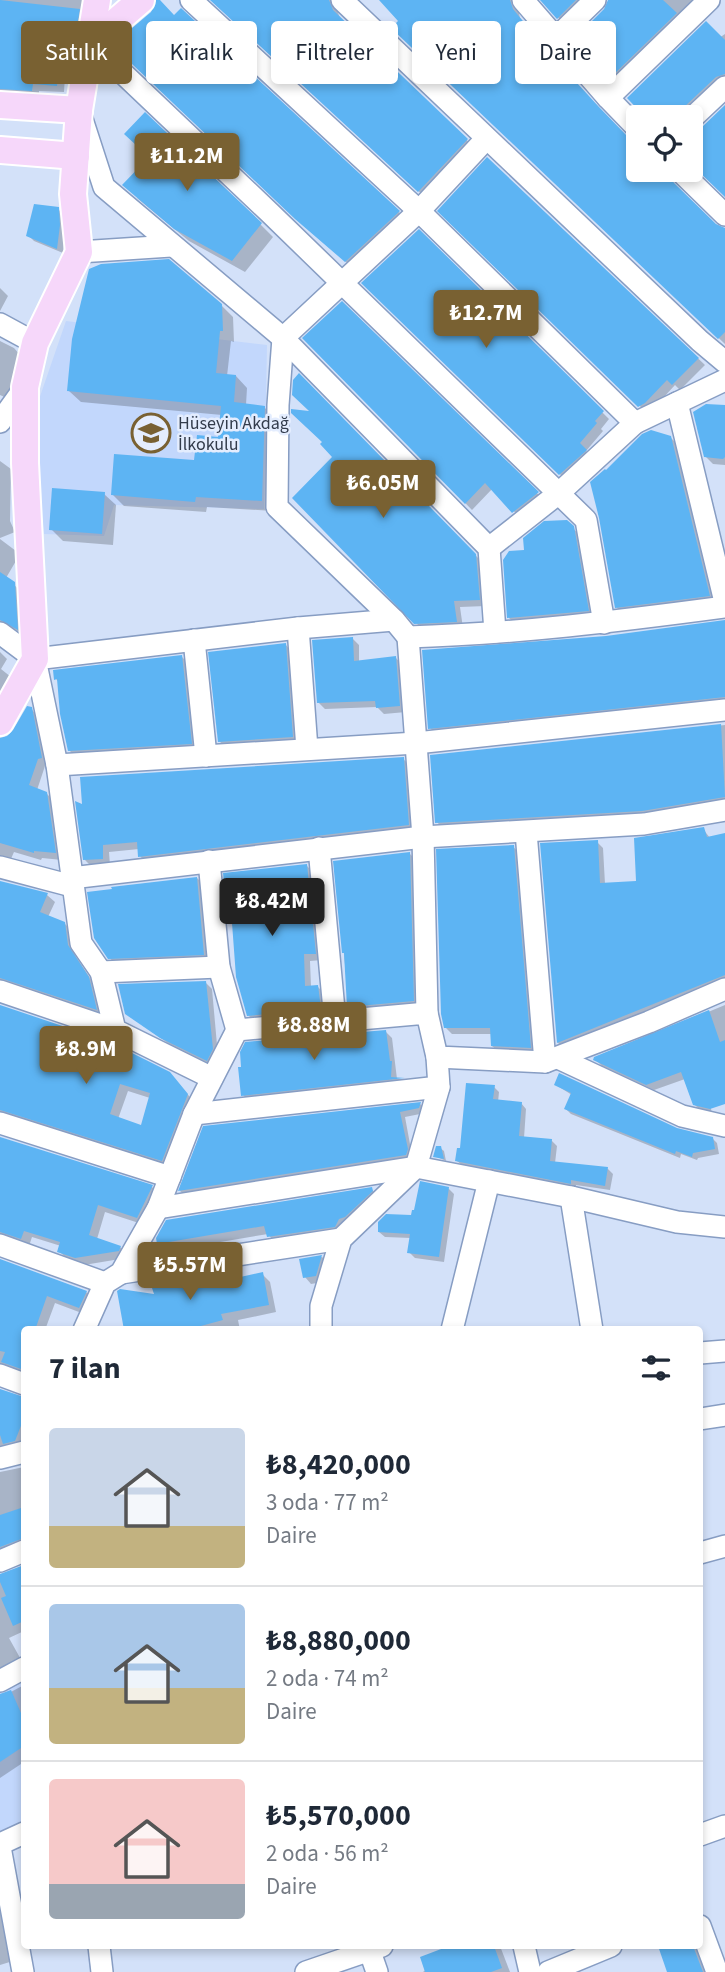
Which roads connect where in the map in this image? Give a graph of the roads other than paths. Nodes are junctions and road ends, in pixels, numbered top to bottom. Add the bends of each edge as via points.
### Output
1 (97, 0) edge
2 (141, 0) edge
3 (191, 0) edge
4 (342, 0) edge
5 (523, 0) edge
6 (595, 0) edge
7 (709, 0) edge
8 (94, 21) edge
9 (117, 21) edge
10 (540, 21) edge
11 (573, 21) edge
12 (132, 82) edge
13 (84, 84) edge
14 (595, 84) edge
15 (725, 87) edge
16 (608, 99) junction
17 (0, 106) edge
18 (703, 108) edge
19 (79, 110) junction
20 (626, 117) edge
21 (486, 139) junction
22 (0, 149) edge
23 (76, 156) junction
24 (691, 182) edge
25 (419, 211) junction
26 (725, 215) edge
27 (171, 246) junction
28 (79, 252) junction
29 (341, 283) junction
30 (0, 324) edge
31 (283, 338) junction
32 (35, 343) junction
33 (725, 362) edge
34 (725, 380) edge
35 (25, 387) junction
36 (677, 403) junction
37 (0, 422) edge
38 (635, 423) junction
39 (559, 493) junction
40 (716, 524) edge
41 (489, 548) junction
42 (725, 605) edge
43 (394, 620) junction
44 (604, 623) junction
45 (298, 628) junction
46 (495, 632) junction
47 (0, 633) edge
48 (408, 638) junction
49 (194, 640) junction
50 (35, 659) junction
51 (725, 710) edge
52 (1, 719) edge
53 (416, 743) junction
54 (307, 749) junction
55 (206, 756) junction
56 (57, 765) junction
57 (725, 810) edge
58 (526, 832) junction
59 (423, 837) junction
60 (319, 848) junction
61 (209, 861) junction
62 (0, 867) edge
63 (71, 882) junction
64 (219, 967) junction
65 (101, 972) junction
66 (725, 989) edge
67 (0, 992) edge
68 (427, 1013) junction
69 (335, 1021) junction
70 (115, 1030) junction
71 (237, 1030) junction
72 (437, 1057) junction
73 (551, 1060) junction
74 (212, 1078) junction
75 (439, 1087) junction
76 (194, 1114) junction
77 (0, 1123) edge
78 (725, 1126) edge
79 (416, 1167) junction
80 (170, 1177) junction
81 (489, 1181) junction
82 (571, 1197) junction
83 (158, 1208) junction
84 (725, 1227) edge
85 (341, 1239) junction
86 (0, 1245) edge
87 (113, 1278) junction
88 (86, 1326) edge
89 (321, 1326) edge
90 (453, 1326) edge
91 (591, 1326) edge
92 (725, 1351) edge
93 (703, 1353) edge
94 (0, 1375) edge
95 (21, 1383) edge
96 (725, 1415) edge
97 (703, 1419) edge
98 (21, 1453) edge
99 (0, 1458) edge
100 (725, 1546) edge
101 (21, 1552) edge
102 (703, 1552) edge
103 (0, 1561) edge
104 (21, 1670) edge
105 (0, 1681) edge
106 (725, 1826) edge
107 (21, 1834) edge
108 (703, 1834) edge
109 (0, 1845) edge
110 (703, 1935) edge
111 (99, 1949) edge
112 (368, 1949) edge
113 (373, 1949) edge
114 (525, 1949) edge
115 (604, 1949) edge
116 (23, 1972) edge
117 (102, 1972) edge
118 (306, 1972) edge
119 (377, 1972) edge
120 (530, 1972) edge
121 (548, 1972) edge
122 (716, 1972) edge

1 - 8 main road
2 - 9 main road
3 - 25 street
4 - 21 street
5 - 10 street
6 - 11 street
7 - 16 street
12 - 29 street
13 - 19 main road
14 - 16 street
15 - 18 street
16 - 20 street
17 - 19 main road
19 - 23 main road
19 - 27 street via 104,187
21 - 25 street
21 - 33 street
22 - 23 main road
23 - 28 main road via 73,194
24 - 26 street
25 - 29 street
25 - 38 street
27 - 28 street
27 - 31 street
28 - 32 main road
29 - 31 street
29 - 39 street
30 - 32 street
31 - 41 street
31 - 43 street via 278,507
32 - 35 main road
34 - 36 street
35 - 37 street
35 - 50 main road
36 - 38 street
36 - 40 street
38 - 39 street
39 - 41 street
39 - 44 street via 586,520
40 - 42 street
41 - 46 street
42 - 44 street
43 - 45 street
43 - 48 street
44 - 46 street
45 - 49 street
45 - 54 street
46 - 48 street
47 - 50 street
48 - 53 street
49 - 50 street
49 - 55 street
50 - 52 main road
50 - 56 street
51 - 53 street
53 - 54 street
53 - 59 street
54 - 55 street
55 - 56 street
56 - 63 street
57 - 58 street via 644,824
58 - 59 street
58 - 73 street
59 - 60 street
59 - 68 street
60 - 61 street
60 - 69 street
61 - 63 street
61 - 64 street
62 - 63 street
63 - 65 street via 81,943
64 - 65 street
64 - 71 street
65 - 70 street
66 - 73 street
67 - 70 street
68 - 69 street
68 - 72 street
69 - 71 street
70 - 74 street
71 - 74 street
72 - 73 street
72 - 75 street
73 - 78 street via 682,1116
74 - 76 street
75 - 76 street
75 - 79 street
76 - 80 street
77 - 80 street
79 - 81 street
79 - 83 street
79 - 85 street
80 - 83 street
81 - 82 street
81 - 90 street
82 - 84 street via 677,1222
82 - 91 street
83 - 87 street
85 - 87 street
85 - 89 street via 321,1306
86 - 87 street
87 - 88 street
92 - 93 street
94 - 95 street
96 - 97 street
98 - 99 street
100 - 102 street
101 - 103 street
104 - 105 street
106 - 108 street
107 - 109 street
109 - 116 street
110 - 122 street
111 - 117 street
112 - 118 street
113 - 119 street
114 - 120 street
115 - 121 street

